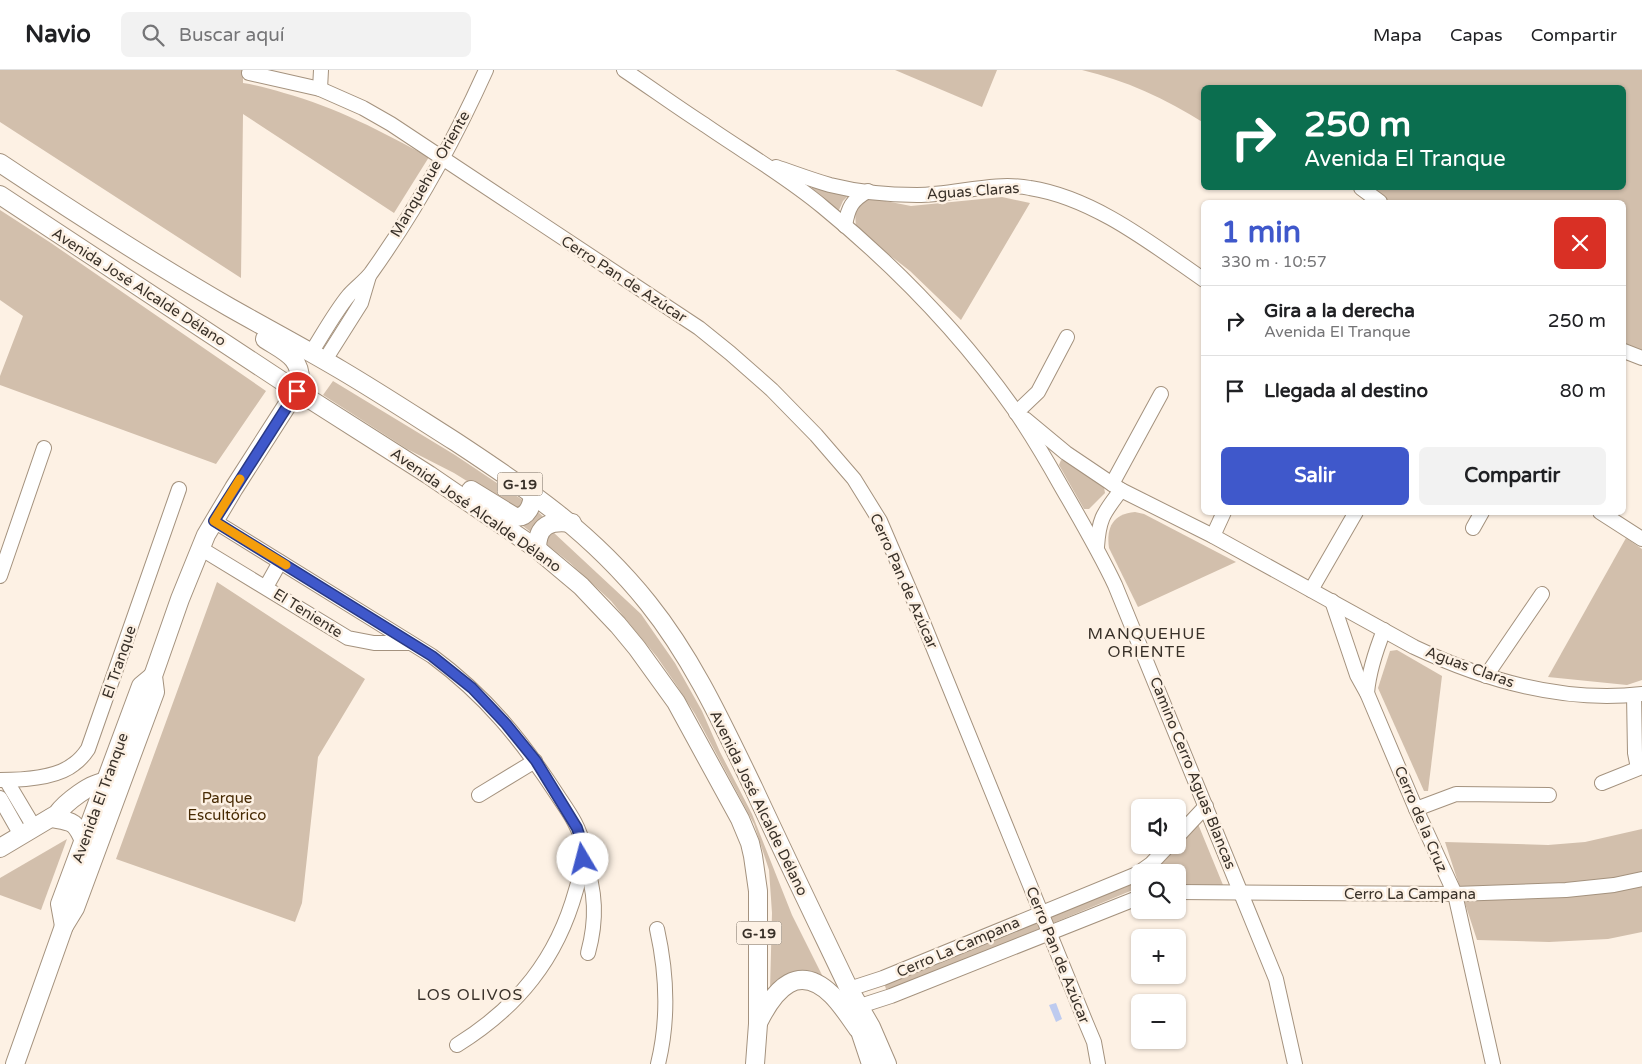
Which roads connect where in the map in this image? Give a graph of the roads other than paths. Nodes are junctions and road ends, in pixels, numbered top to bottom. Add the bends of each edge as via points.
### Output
1 (320, 70) edge
2 (486, 70) edge
3 (624, 70) edge
4 (249, 73) dead end
5 (320, 89) junction
6 (442, 159) junction
7 (0, 164) edge
8 (765, 164) junction
9 (1364, 190) edge
10 (868, 191) junction
11 (0, 196) edge
12 (1377, 200) edge
13 (845, 226) junction
14 (1201, 278) edge
15 (192, 285) junction
16 (1068, 337) dead end
17 (1626, 352) edge
18 (318, 356) junction
19 (1642, 358) edge
20 (297, 391) junction
21 (1161, 394) dead end
22 (1016, 413) junction
23 (44, 448) dead end
24 (1066, 452) junction
25 (1050, 466) junction
26 (429, 475) junction
27 (1116, 487) junction
28 (179, 489) dead end
29 (533, 494) junction
30 (1078, 514) junction
31 (1223, 515) edge
32 (1354, 515) edge
33 (1480, 515) edge
34 (1605, 515) edge
35 (1101, 518) junction
36 (214, 521) junction
37 (572, 523) junction
38 (1473, 528) dead end
39 (1213, 536) junction
40 (1642, 539) edge
41 (1097, 547) junction
42 (200, 548) junction
43 (536, 549) junction
44 (280, 562) junction
45 (0, 576) edge
46 (266, 587) junction
47 (1311, 590) junction
48 (1542, 594) dead end
49 (1332, 601) junction
50 (1384, 630) junction
51 (410, 643) junction
52 (1486, 676) junction
53 (1367, 693) junction
54 (1638, 694) edge
55 (536, 761) junction
56 (1640, 768) edge
57 (3, 780) edge
58 (1602, 783) dead end
59 (115, 788) junction
60 (479, 795) dead end
61 (1549, 795) dead end
62 (0, 798) edge
63 (99, 802) junction
64 (1206, 806) junction
65 (1416, 809) junction
66 (54, 816) junction
67 (1186, 827) edge
68 (28, 831) junction
69 (84, 840) junction
70 (0, 848) edge
71 (1161, 854) edge
72 (583, 859) junction
73 (1642, 879) edge
74 (1186, 892) edge
75 (1242, 893) junction
76 (1454, 894) junction
77 (1131, 901) edge
78 (1040, 912) junction
79 (64, 926) junction
80 (657, 930) dead end
81 (1049, 933) junction
82 (588, 953) dead end
83 (849, 989) junction
84 (860, 1006) junction
85 (758, 1024) junction
86 (858, 1029) junction
87 (457, 1045) dead end
88 (16, 1064) edge
89 (658, 1064) edge
90 (755, 1064) edge
91 (871, 1064) edge
92 (887, 1064) edge
93 (1098, 1064) edge
94 (1295, 1064) edge
95 (1493, 1064) edge

1 - 5 street
2 - 6 street, Manquehue Oriente
3 - 8 street, Camino Cerro Aguas Blancas
4 - 5 street, Cerro Pan de Azúcar
5 - 6 street, Cerro Pan de Azúcar via 379,116
6 - 18 street, Manquehue Oriente via 369,275 361,303
6 - 78 street, Cerro Pan de Azúcar via 669,308 730,352 816,435 854,479 896,556
7 - 15 main road, Avenida José Alcalde Délano / G-19
8 - 10 street, Aguas Claras via 831,185
8 - 13 street, Camino Cerro Aguas Blancas
9 - 12 street
10 - 13 street via 850,206
10 - 14 street, Aguas Claras via 918,195 1016,186 1050,192 1119,222
11 - 20 main road, Avenida José Alcalde Délano / G-19
13 - 22 street, Camino Cerro Aguas Blancas via 926,303 973,356
15 - 18 main road, Avenida José Alcalde Délano / G-19
15 - 20 main road via 236,321 293,358 300,378
16 - 22 street via 1038,392
17 - 19 street
18 - 29 main road, Avenida José Alcalde Délano / G-19
20 - 26 main road, Avenida José Alcalde Délano / G-19
20 - 36 main road, Avenida El Tranque
21 - 27 street
22 - 24 street, Aguas Claras
22 - 25 street, Camino Cerro Aguas Blancas
23 - 45 street
24 - 25 street via 1053,456
24 - 27 street, Aguas Claras
25 - 30 street, Camino Cerro Aguas Blancas
26 - 29 main road via 441,471 515,517 525,516
26 - 43 main road, Avenida José Alcalde Délano / G-19
27 - 35 street
27 - 39 street, Aguas Claras
28 - 57 street, El Tranque via 88,749 75,764 60,772
29 - 37 main road, Avenida José Alcalde Délano / G-19
30 - 35 street
30 - 41 street, Camino Cerro Aguas Blancas
31 - 39 street
32 - 47 street
33 - 38 street
34 - 40 street
35 - 41 street
36 - 42 main road, Avenida El Tranque
36 - 44 street, El Teniente
37 - 43 main road via 555,522 544,526
37 - 83 main road, Avenida José Alcalde Délano / G-19 via 647,602 688,661
39 - 47 street, Aguas Claras
41 - 64 street, Camino Cerro Aguas Blancas via 1116,585
42 - 46 street, El Teniente
42 - 59 main road, Avenida El Tranque via 153,676 155,692
43 - 85 main road, Avenida José Alcalde Délano / G-19 via 598,603 655,671 676,702 740,819 752,850 758,891
44 - 46 street, El Teniente
44 - 51 street, El Teniente
46 - 51 street, El Teniente via 348,638 374,644
47 - 49 street, Aguas Claras
48 - 52 street
49 - 50 street, Aguas Claras
49 - 53 street, Cerro de la Cruz via 1357,675
50 - 52 street, Aguas Claras via 1438,658
50 - 53 street via 1368,676
51 - 55 street, El Teniente via 472,688
52 - 54 street, Aguas Claras via 1562,693 1619,697
53 - 65 street, Cerro de la Cruz
54 - 56 street via 1634,754
55 - 60 street
55 - 72 street, El Teniente via 577,828
56 - 58 street
57 - 68 street, El Tranque
59 - 63 main road
59 - 66 main road via 90,787
59 - 79 main road, Avenida El Tranque via 76,908
61 - 65 street via 1463,793
62 - 68 street
63 - 66 main road
63 - 69 main road, Avenida El Tranque
64 - 67 street
64 - 75 street, Camino Cerro Aguas Blancas
65 - 76 street, Cerro de la Cruz
66 - 68 main road
66 - 69 main road via 78,827
68 - 70 main road
69 - 79 main road, Avenida El Tranque via 60,904
71 - 78 street, Cerro La Campana via 1137,874
72 - 82 street, El Teniente via 592,885 594,905 594,926
72 - 87 street, El Teniente via 570,913 538,973 499,1016
73 - 76 street, Cerro La Campana via 1566,890
74 - 75 street, Cerro La Campana
75 - 76 street, Cerro La Campana
75 - 94 street, Camino Cerro Aguas Blancas via 1276,979
76 - 95 street, Cerro de la Cruz
77 - 81 street, Cerro La Campana
78 - 81 street, Cerro Pan de Azúcar
78 - 83 street, Cerro La Campana via 883,978
79 - 88 main road, Avenida El Tranque
80 - 89 street via 666,996
81 - 84 street, Cerro La Campana
81 - 93 street, Cerro Pan de Azúcar via 1094,1042
83 - 84 main road, Avenida José Alcalde Délano / G-19
83 - 86 main road, Avenida José Alcalde Délano
84 - 92 main road, Avenida José Alcalde Délano / G-19
85 - 86 main road via 782,987 792,981 805,980 832,995
85 - 90 main road, Avenida José Alcalde Délano / G-19
86 - 91 main road, Avenida José Alcalde Délano

